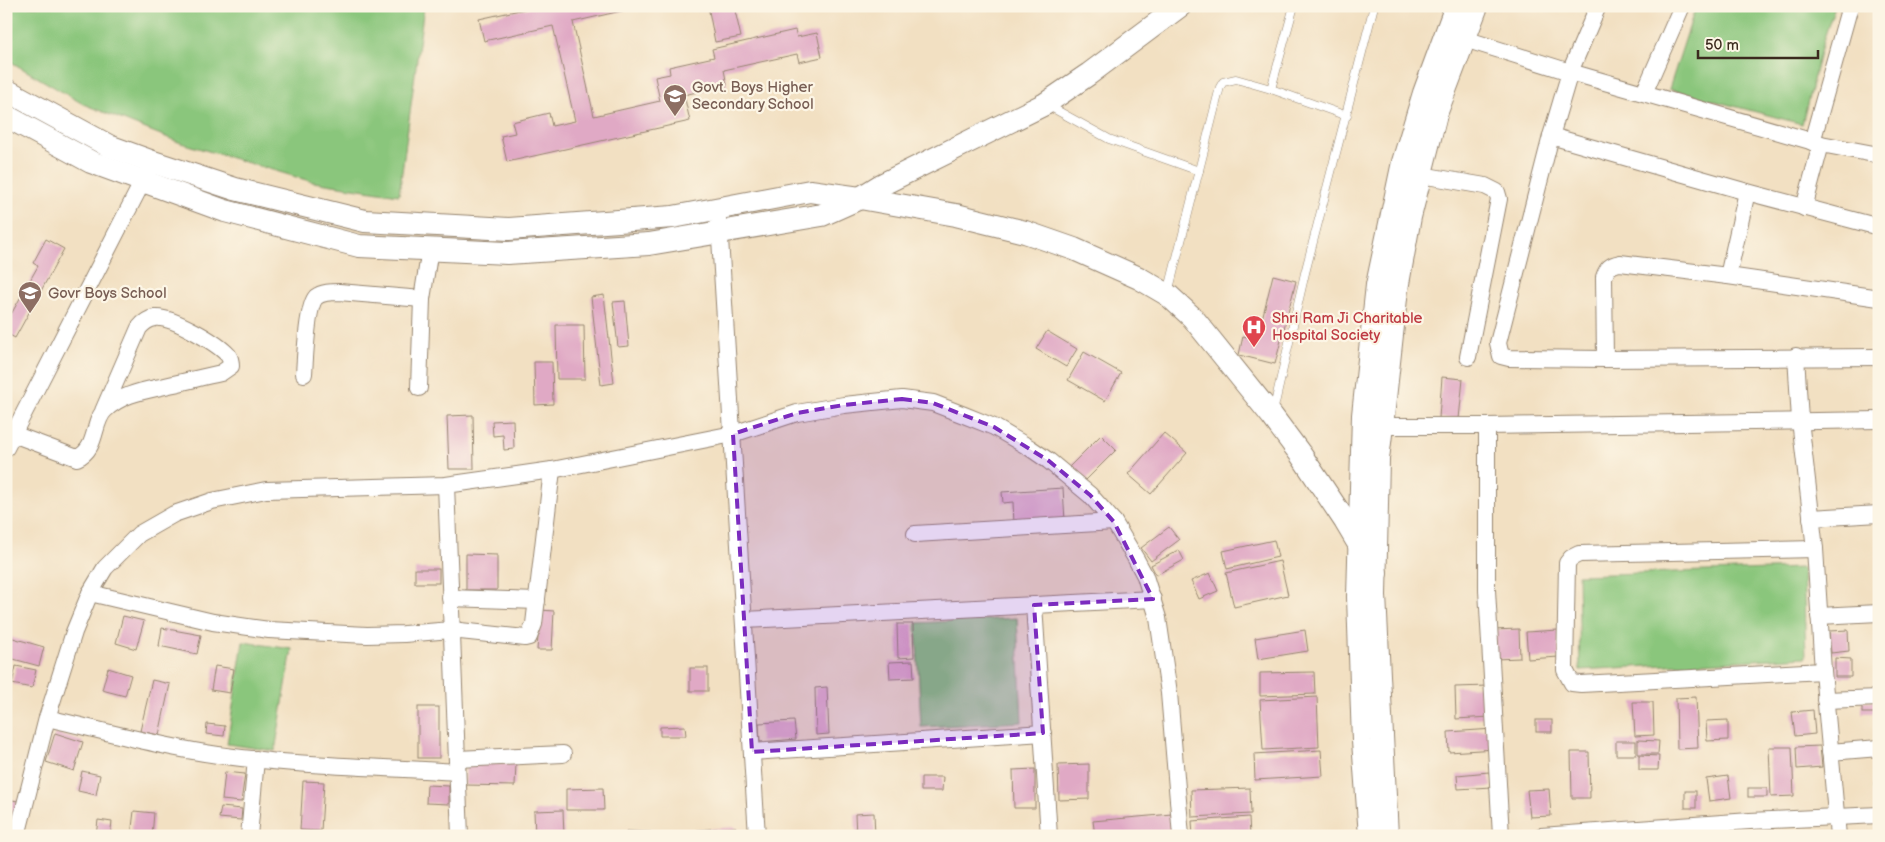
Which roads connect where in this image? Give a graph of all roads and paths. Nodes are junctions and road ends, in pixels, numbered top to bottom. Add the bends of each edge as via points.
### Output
1 (1180, 6) edge
2 (1294, 6) edge
3 (1374, 6) edge
4 (1456, 6) edge
5 (1477, 6) edge
6 (1598, 6) edge
7 (1682, 6) edge
8 (1850, 6) edge
9 (1455, 36) junction
10 (1570, 72) junction
11 (1271, 89) junction
12 (6, 90) edge
13 (1644, 94) junction
14 (1045, 104) junction
15 (6, 116) edge
16 (1347, 116) junction
17 (1551, 136) junction
18 (1816, 143) junction
19 (1879, 155) edge
20 (1200, 171) junction
21 (148, 172) junction
22 (1421, 175) junction
23 (1746, 192) junction
24 (860, 198) junction
25 (1804, 208) junction
26 (718, 210) junction
27 (1879, 226) edge
28 (720, 233) junction
29 (430, 249) junction
30 (1728, 276) junction
31 (1168, 295) junction
32 (1879, 298) edge
33 (422, 299) junction
34 (1796, 356) junction
35 (1879, 356) edge
36 (1468, 357) dead end
37 (1605, 359) junction
38 (304, 374) dead end
39 (419, 388) dead end
40 (103, 411) junction
41 (1272, 416) junction
42 (1800, 420) junction
43 (1879, 420) edge
44 (1372, 426) junction
45 (1486, 426) junction
46 (733, 434) junction
47 (10, 441) edge
48 (552, 470) junction
49 (446, 485) junction
50 (1879, 514) edge
51 (1811, 518) junction
52 (1114, 522) junction
53 (915, 534) dead end
54 (1359, 546) junction
55 (1815, 549) junction
56 (1376, 573) junction
57 (90, 593) junction
58 (450, 598) junction
59 (1153, 599) junction
60 (537, 601) junction
61 (1034, 606) junction
62 (1879, 613) edge
63 (1819, 616) junction
64 (744, 620) junction
65 (451, 630) junction
66 (1823, 671) junction
67 (1879, 698) edge
68 (1825, 700) junction
69 (47, 718) junction
70 (1043, 733) junction
71 (1879, 748) edge
72 (752, 752) junction
73 (1830, 752) junction
74 (563, 754) dead end
75 (256, 759) junction
76 (457, 766) junction
77 (1879, 815) edge
78 (1836, 818) junction
79 (17, 836) edge
80 (249, 836) edge
81 (460, 836) edge
82 (757, 836) edge
83 (1049, 836) edge
84 (1181, 836) edge
85 (1370, 836) edge
86 (1387, 836) edge
87 (1501, 836) edge
88 (1541, 836) edge
89 (1838, 836) edge

1 - 14 street
2 - 11 lane
3 - 16 lane
4 - 9 street
5 - 9 street
6 - 10 street
7 - 13 street
8 - 18 street
9 - 10 street
9 - 22 street
9 - 44 street via 1403,162 1382,258 1377,285
10 - 13 street
10 - 17 street
11 - 16 lane
11 - 20 lane via 1236,79 1224,82 1220,87
12 - 21 street via 109,146
13 - 18 street
14 - 20 lane via 1109,139
14 - 24 street
15 - 21 street via 90,162
16 - 41 lane via 1305,273
17 - 23 street
17 - 37 street via 1498,350 1501,356 1509,358
18 - 19 street
18 - 25 street
20 - 31 lane
21 - 26 street via 235,189 365,221 510,229 673,217
21 - 29 street via 225,212 358,246
21 - 47 street
22 - 36 street via 1485,186 1497,192 1499,199
22 - 44 street via 1410,216
23 - 25 street
23 - 30 street
24 - 26 street via 810,191
24 - 28 street via 822,215
24 - 31 street via 1025,232 1115,267
25 - 27 street
26 - 28 street
28 - 29 street via 649,244 507,253
28 - 46 street
29 - 33 street
30 - 32 street
30 - 37 street via 1611,264 1604,277
31 - 41 street via 1203,330
33 - 38 street via 339,292 317,296 310,314
33 - 39 street
34 - 35 street
34 - 37 street
34 - 42 street
40 - 40 street via 140,391 221,373 231,366 231,361 215,344 191,330 165,319 150,319 139,328
40 - 47 street via 85,454 77,458
41 - 54 street
42 - 43 street
42 - 45 street
42 - 51 street
44 - 45 street
44 - 54 street
44 - 56 street via 1378,459
45 - 87 street via 1486,590
46 - 48 street
46 - 52 street via 796,413 844,405 902,399 933,403 994,427 1050,461 1090,495
46 - 64 street
48 - 49 street
48 - 60 street
49 - 57 street via 266,490 212,501 174,514 139,534 105,568
49 - 58 street
50 - 51 street
51 - 55 street
52 - 53 street
52 - 59 street via 1136,559
54 - 56 street
54 - 85 street via 1363,741
55 - 63 street
55 - 66 street via 1579,554 1567,564 1565,670 1572,683 1581,684
56 - 86 street
57 - 65 street via 213,622 269,630 368,635
57 - 69 street
58 - 60 street
58 - 65 street
59 - 61 street
59 - 84 street via 1164,645
60 - 65 street via 530,637 519,639
61 - 64 street
61 - 70 street
62 - 63 street
63 - 66 street
64 - 72 street
65 - 76 street
66 - 68 street
67 - 68 street
68 - 73 street
69 - 75 street via 167,746
69 - 79 street
70 - 72 street
70 - 83 street
71 - 73 street
72 - 82 street
73 - 78 street
74 - 76 street
75 - 76 street
75 - 80 street
76 - 81 street
77 - 78 street
78 - 88 street
78 - 89 street

